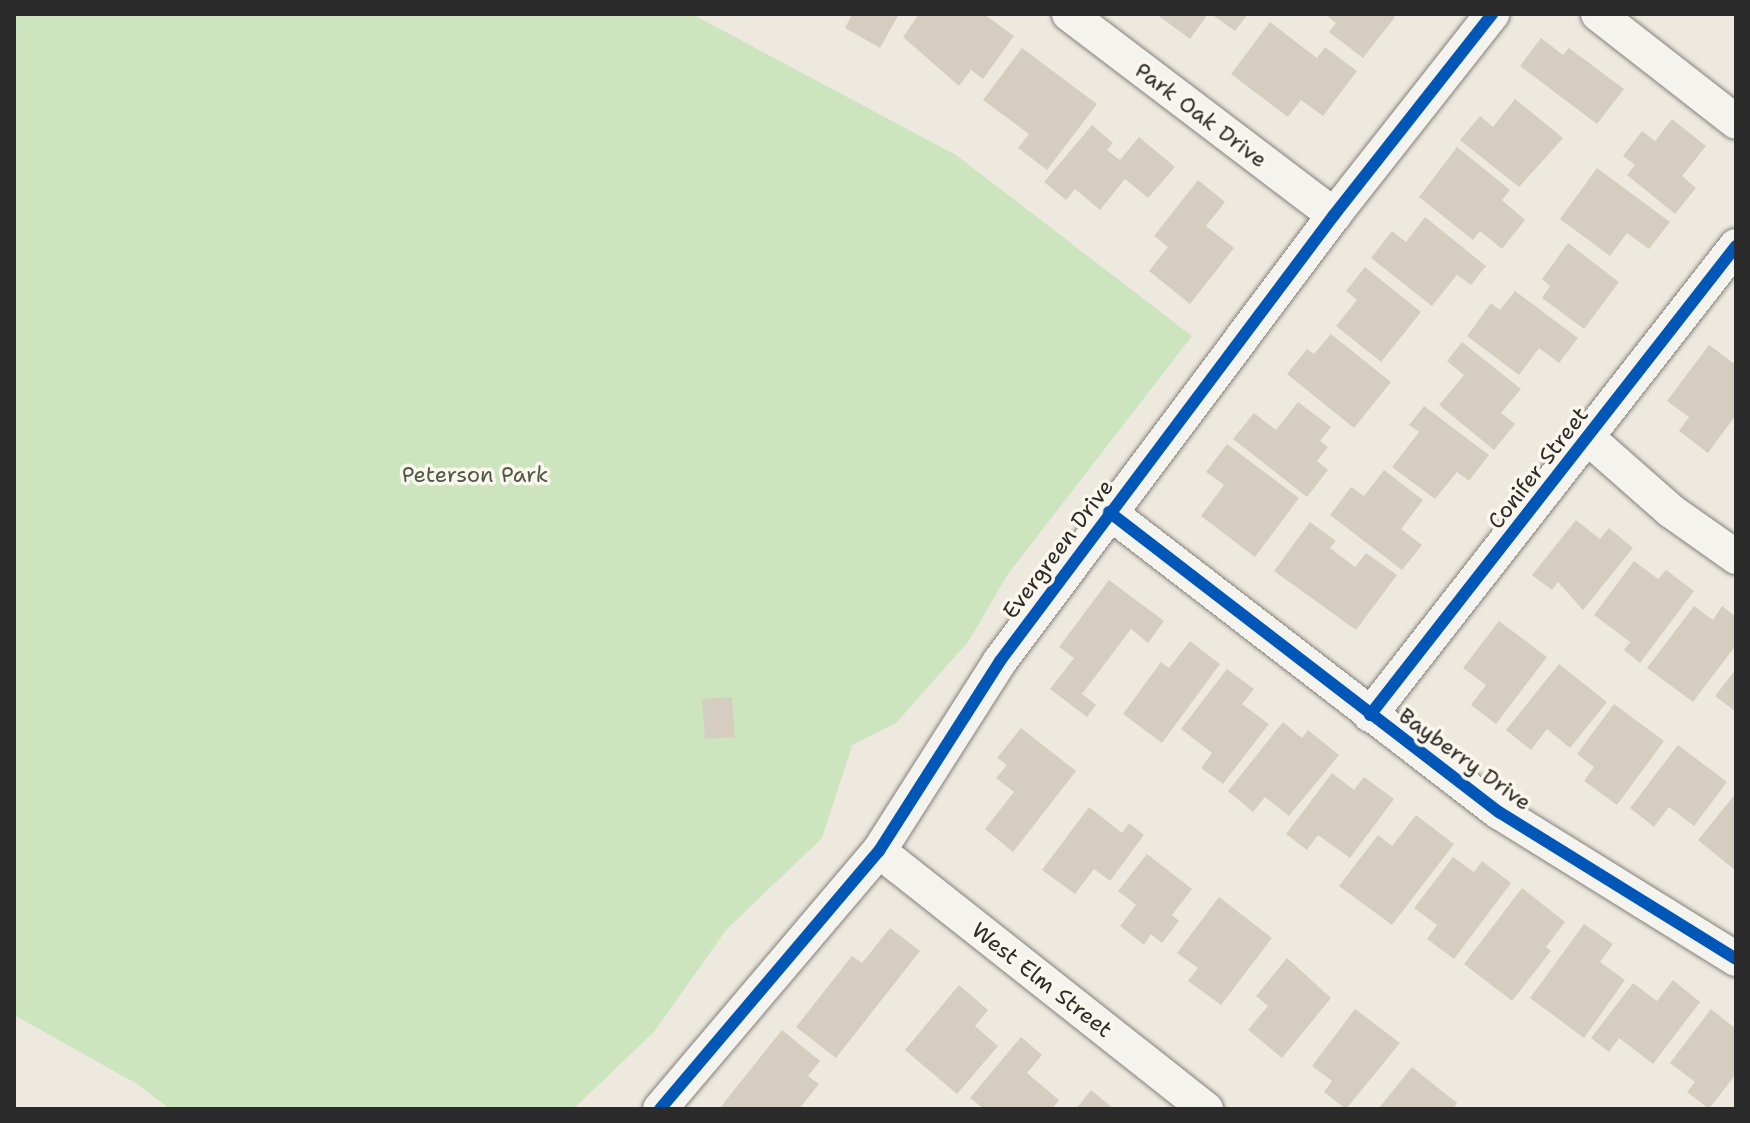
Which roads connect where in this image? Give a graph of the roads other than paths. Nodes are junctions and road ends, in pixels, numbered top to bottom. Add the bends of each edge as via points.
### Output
1 (1069, 14) edge
2 (1492, 14) edge
3 (1598, 14) edge
4 (1736, 122) edge
5 (1334, 215) junction
6 (1736, 246) edge
7 (1587, 437) junction
8 (1109, 512) junction
9 (1736, 557) edge
10 (1370, 715) junction
11 (879, 851) junction
12 (1736, 959) edge
13 (660, 1109) edge
14 (1206, 1109) edge

1 - 5 street, Park Oak Drive
2 - 5 street, Evergreen Drive
3 - 4 street
5 - 8 street, Evergreen Drive
6 - 7 street, Conifer Street
7 - 9 street via 1671,511
7 - 10 street, Conifer Street
8 - 10 street, Bayberry Drive
8 - 11 street, Evergreen Drive via 1000,661
10 - 12 street, Bayberry Drive via 1499,812
11 - 13 street, Evergreen Drive
11 - 14 street, West Elm Street

